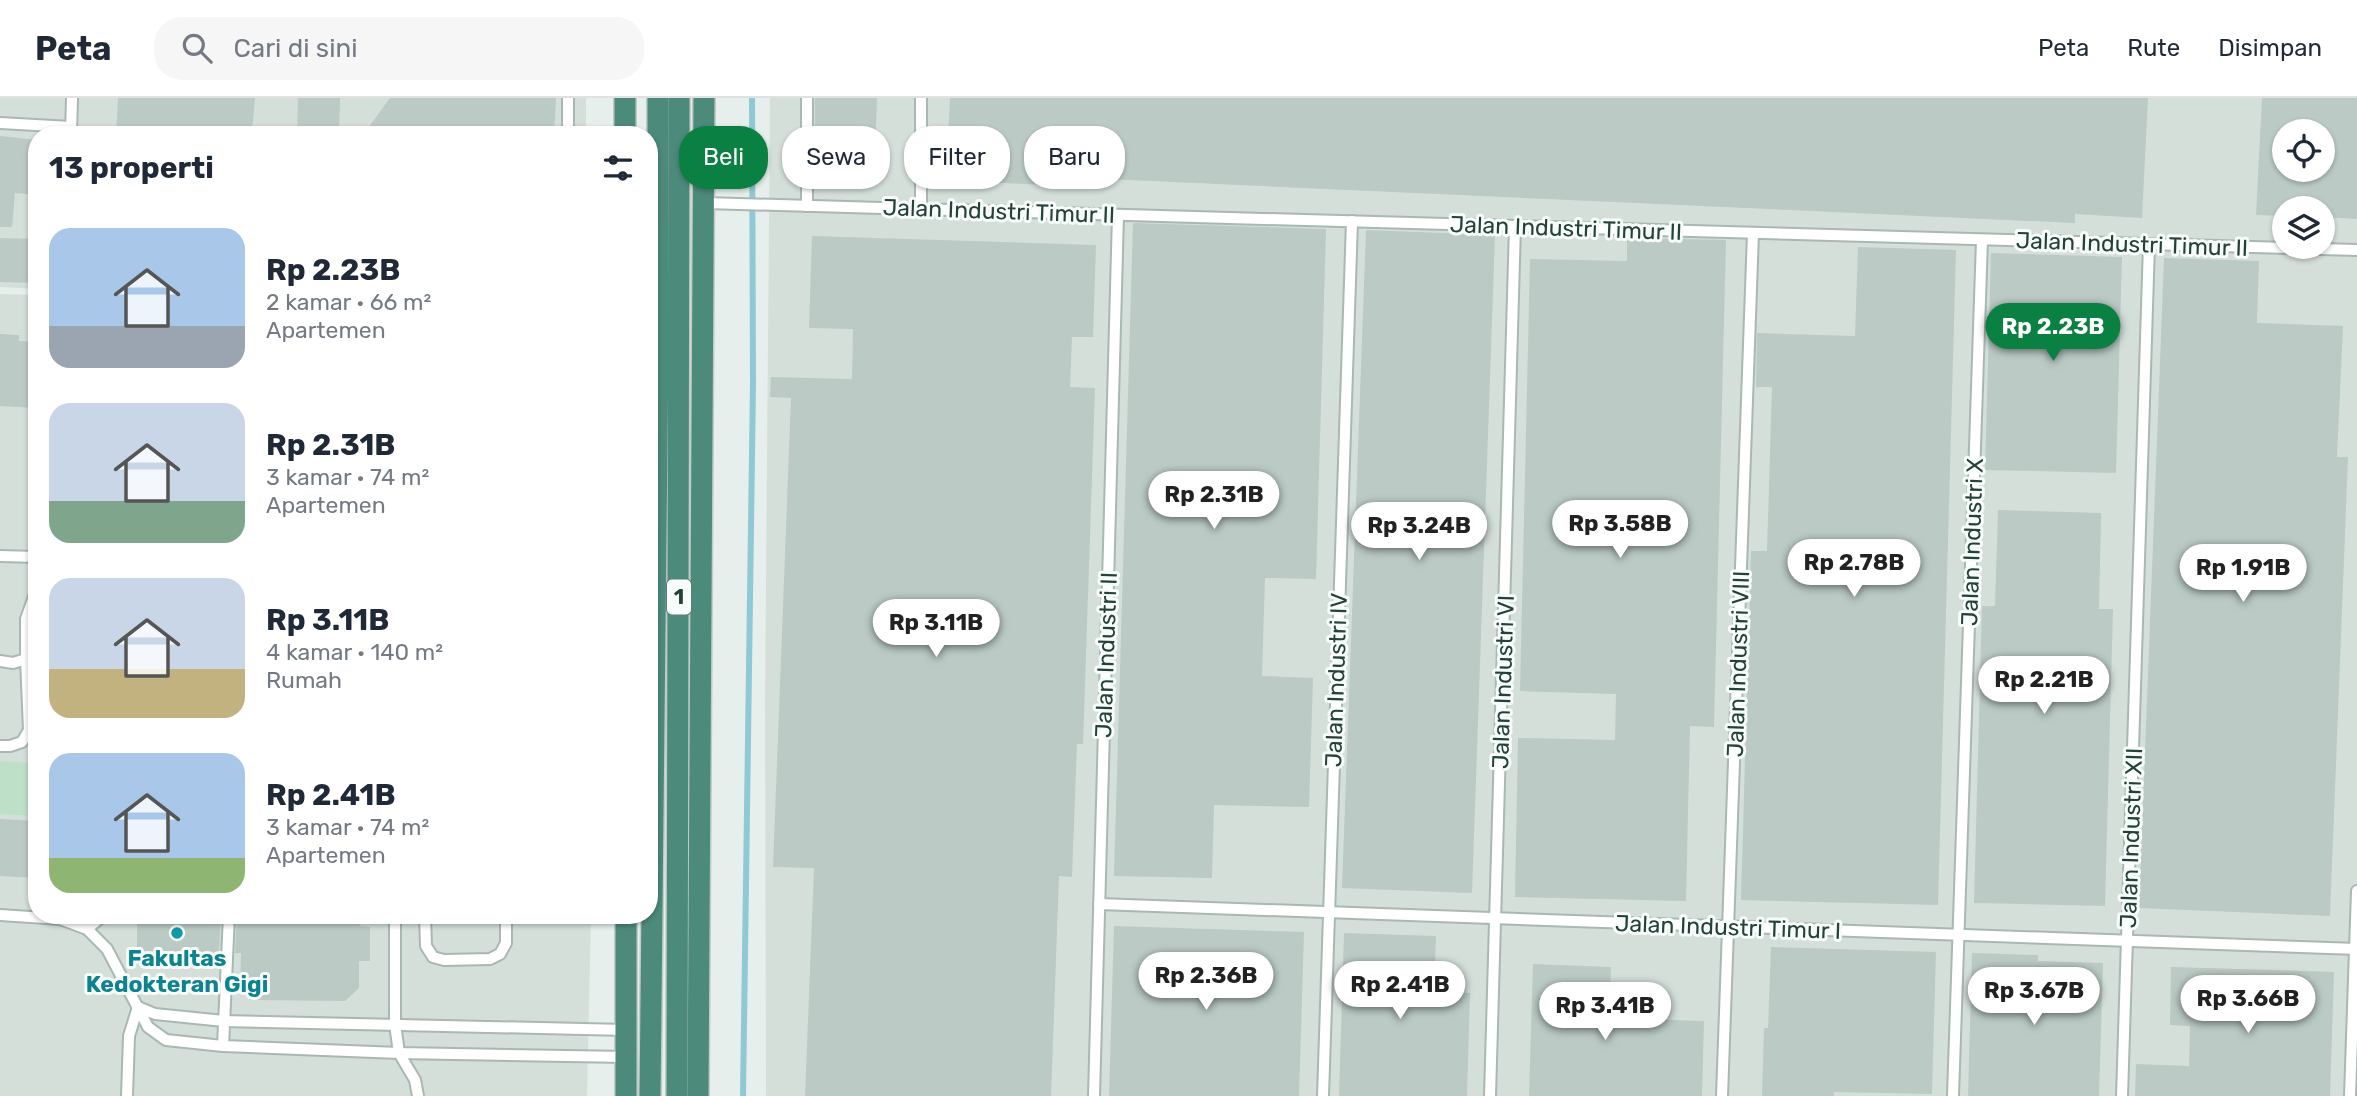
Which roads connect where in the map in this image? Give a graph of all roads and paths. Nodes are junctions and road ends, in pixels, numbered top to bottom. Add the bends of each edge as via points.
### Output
1 (72, 98) edge
2 (568, 98) edge
3 (625, 98) edge
4 (658, 98) edge
5 (679, 98) edge
6 (704, 98) edge
7 (807, 98) edge
8 (921, 98) edge
9 (0, 122) edge
10 (32, 126) edge
11 (71, 126) edge
12 (568, 126) edge
13 (625, 126) edge
14 (657, 126) edge
15 (712, 203) junction
16 (807, 206) junction
17 (921, 209) junction
18 (1118, 215) junction
19 (1352, 221) junction
20 (1515, 226) junction
21 (1752, 233) junction
22 (1982, 240) junction
23 (2149, 244) junction
24 (2357, 250) edge
25 (658, 350) edge
26 (680, 350) junction
27 (0, 555) edge
28 (28, 557) edge
29 (28, 613) edge
30 (26, 659) junction
31 (0, 661) edge
32 (28, 706) edge
33 (28, 732) edge
34 (0, 746) edge
35 (2357, 891) edge
36 (1099, 904) junction
37 (1329, 911) junction
38 (0, 915) edge
39 (28, 917) edge
40 (1497, 918) junction
41 (74, 924) edge
42 (93, 924) edge
43 (229, 924) edge
44 (395, 924) edge
45 (425, 924) edge
46 (506, 924) edge
47 (626, 924) edge
48 (651, 924) edge
49 (1729, 927) junction
50 (87, 929) junction
51 (1959, 936) junction
52 (2127, 942) junction
53 (2356, 949) edge
54 (138, 1007) junction
55 (224, 1021) junction
56 (395, 1024) junction
57 (678, 1027) junction
58 (651, 1028) junction
59 (626, 1030) junction
60 (223, 1046) junction
61 (399, 1053) junction
62 (678, 1055) junction
63 (651, 1056) junction
64 (627, 1057) junction
65 (127, 1096) edge
66 (418, 1096) edge
67 (626, 1096) edge
68 (650, 1096) edge
69 (677, 1096) edge
70 (698, 1096) edge
71 (1094, 1096) edge
72 (1323, 1096) edge
73 (1490, 1096) edge
74 (1722, 1096) edge
75 (1953, 1096) edge
76 (2122, 1096) edge
77 (2350, 1096) edge

1 - 11 lane
2 - 12 lane
3 - 13 highway
4 - 14 highway, 1
5 - 26 highway, 1
6 - 15 highway
7 - 16 lane
8 - 17 lane
9 - 10 lane
15 - 16 lane, Jalan Industri Timur II
15 - 70 highway via 699,754
16 - 17 lane, Jalan Industri Timur II
17 - 18 lane, Jalan Industri Timur II
18 - 19 lane, Jalan Industri Timur II
18 - 36 lane, Jalan Industri II
19 - 20 lane, Jalan Industri Timur II
19 - 37 lane, Jalan Industri IV
20 - 21 lane, Jalan Industri Timur II
20 - 40 lane, Jalan Industri VI
21 - 22 lane, Jalan Industri Timur II
21 - 49 lane, Jalan Industri VIII
22 - 23 lane, Jalan Industri Timur II
22 - 51 lane, Jalan Industri X
23 - 24 lane, Jalan Industri Timur II
23 - 52 lane, Jalan Industri XII
25 - 26 highway
26 - 57 highway, 1
27 - 28 lane
29 - 30 lane
30 - 31 lane
30 - 32 lane
33 - 34 lane via 22,742
35 - 53 lane
36 - 37 lane, Jalan Industri Timur I
36 - 71 lane, Jalan Industri II
37 - 40 lane, Jalan Industri Timur I
37 - 72 lane, Jalan Industri IV
38 - 39 lane
40 - 49 lane, Jalan Industri Timur I
40 - 73 lane, Jalan Industri VI
41 - 50 lane
42 - 50 lane
43 - 55 lane
44 - 56 lane
45 - 46 lane via 426,946 433,957 456,960 490,959 500,954 506,943
47 - 59 highway
48 - 58 highway, 1
49 - 51 lane, Jalan Industri Timur I
49 - 74 lane, Jalan Industri VIII
50 - 54 lane via 107,949
51 - 52 lane, Jalan Industri Timur I
51 - 75 lane, Jalan Industri X
52 - 53 lane, Jalan Industri Timur I
52 - 76 lane, Jalan Industri XII
53 - 77 lane
54 - 55 lane via 155,1014
54 - 60 lane via 148,1027 166,1040
54 - 65 lane via 129,1036
55 - 56 lane
55 - 60 lane
56 - 59 lane
56 - 61 lane
57 - 58 highway
57 - 62 highway, 1
58 - 59 highway
58 - 63 highway, 1
59 - 64 highway
60 - 61 lane
61 - 64 lane
61 - 66 lane via 415,1080
62 - 63 highway
62 - 69 highway, 1
63 - 64 highway
63 - 68 highway, 1
64 - 67 highway

